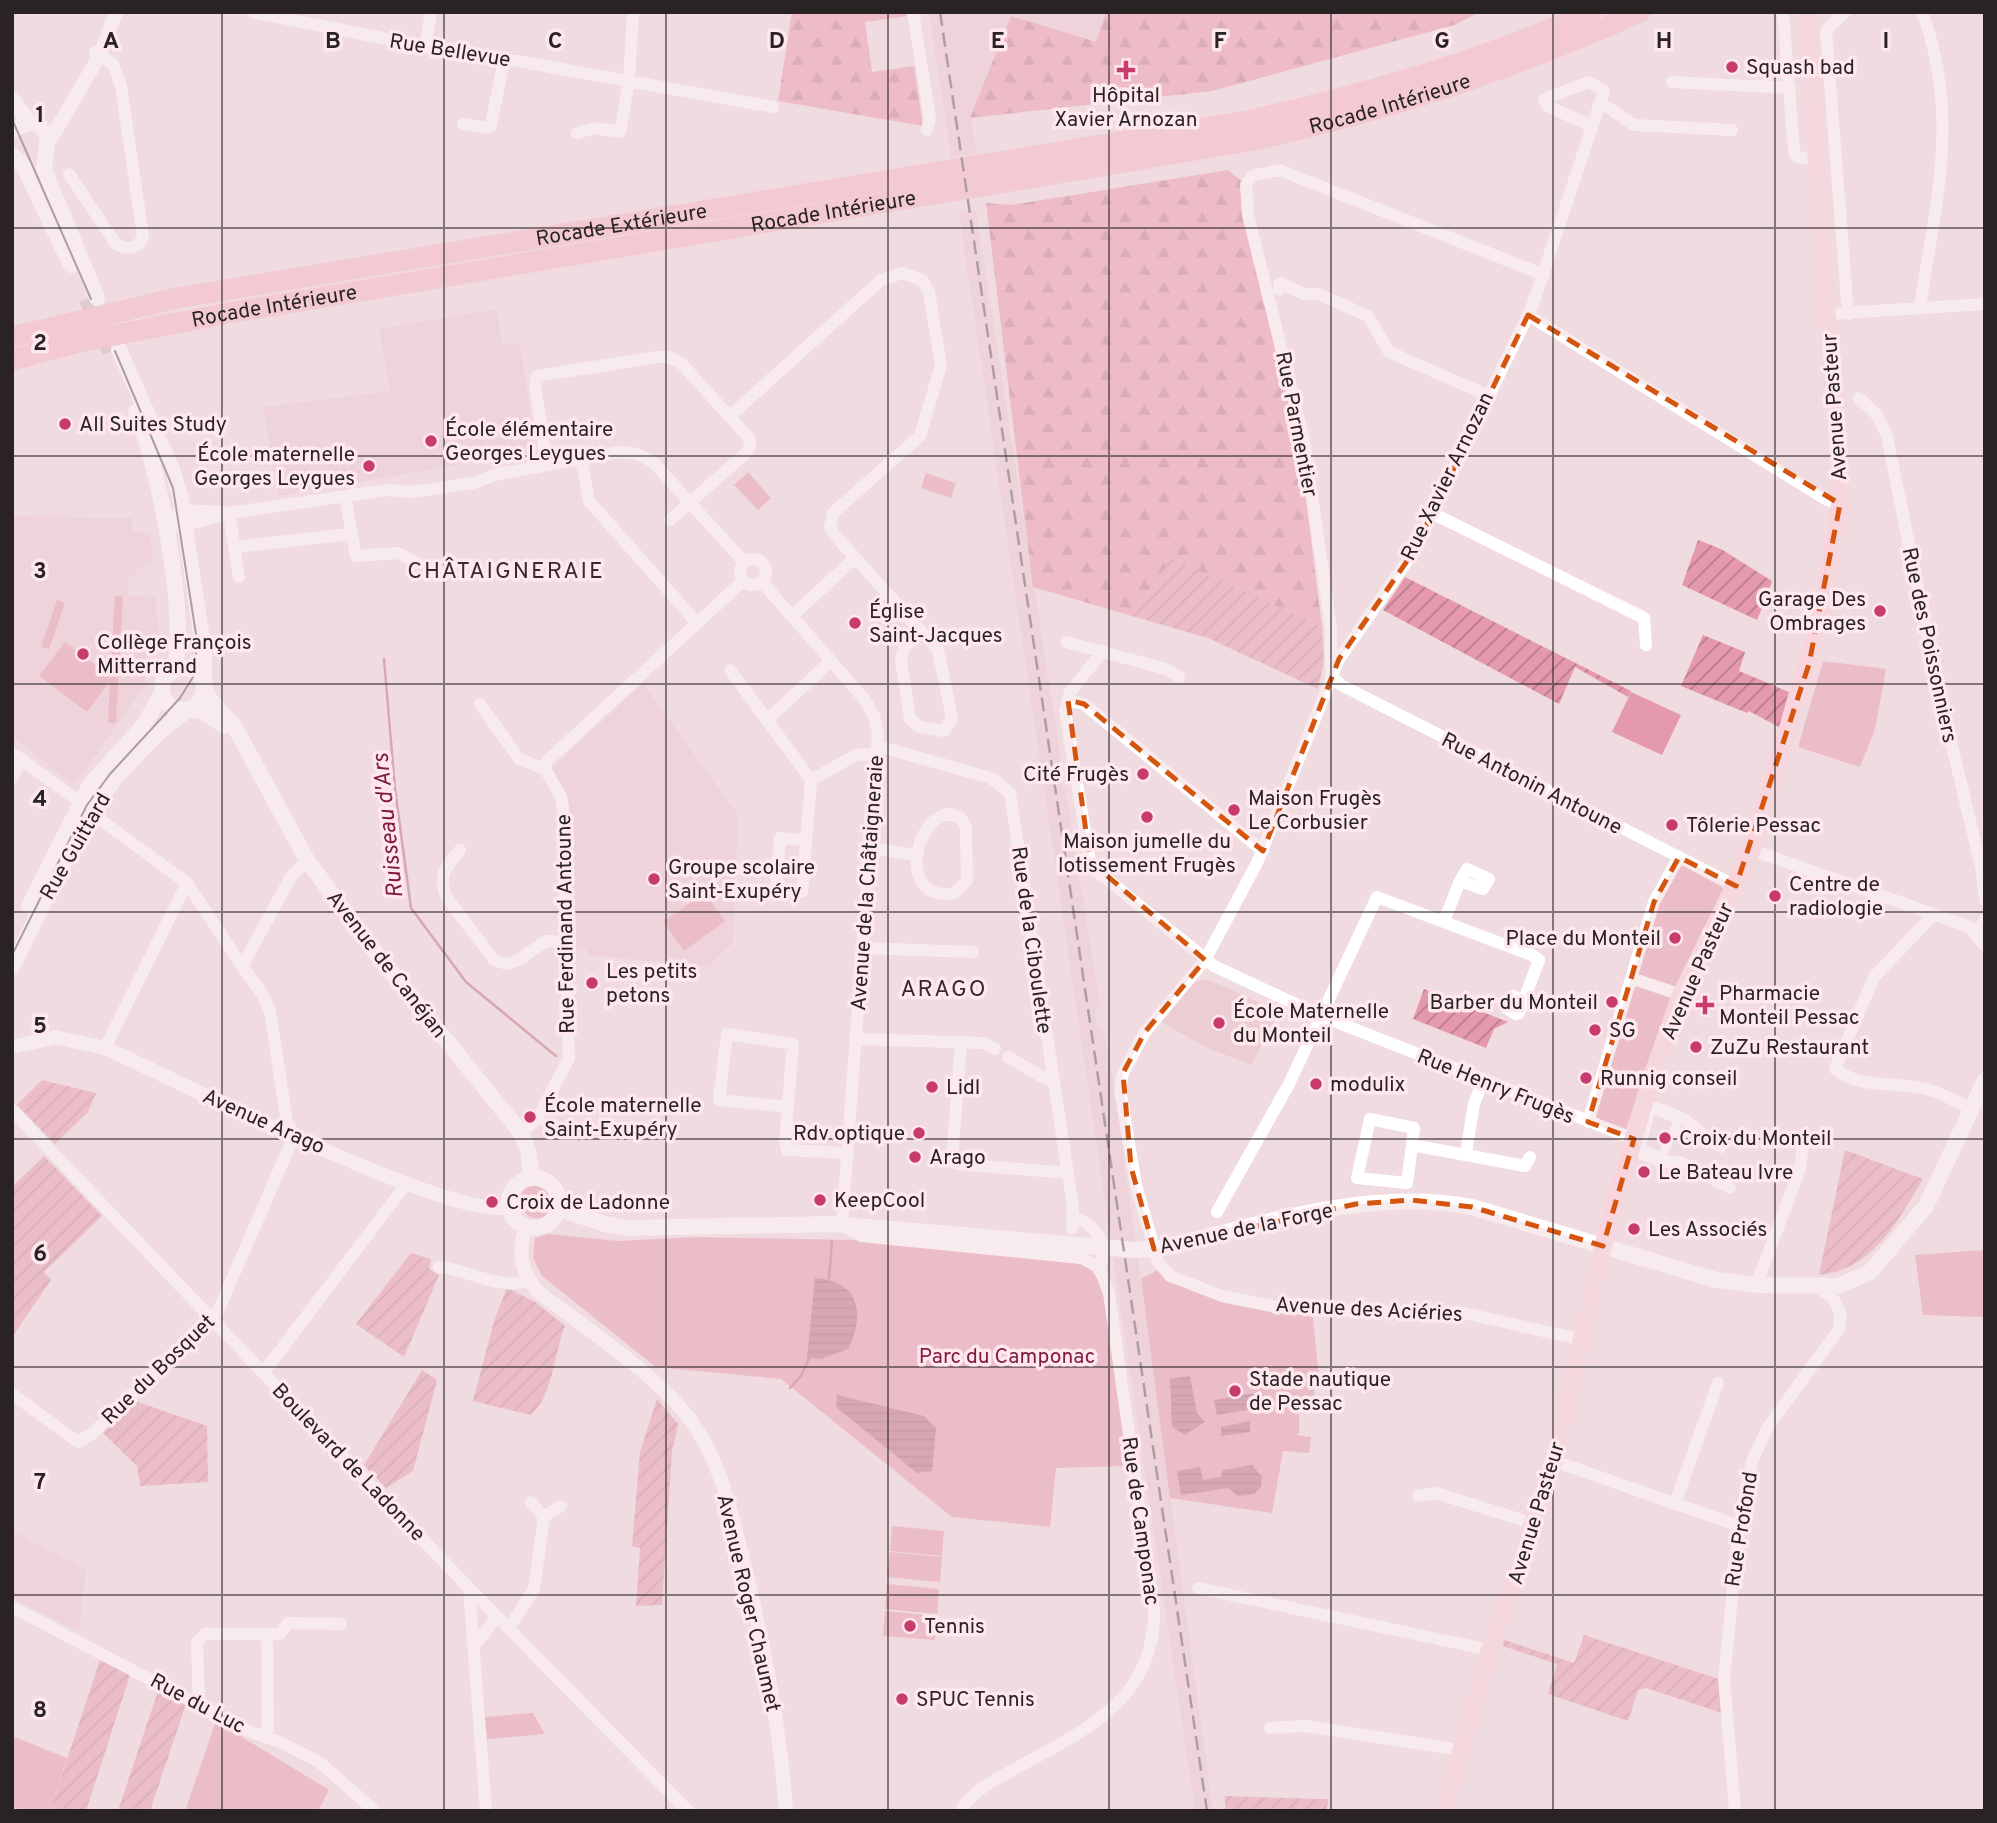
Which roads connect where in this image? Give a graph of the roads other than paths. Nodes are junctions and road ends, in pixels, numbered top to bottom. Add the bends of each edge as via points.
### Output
1 (110, 12) edge
2 (116, 12) edge
3 (252, 12) edge
4 (431, 12) edge
5 (633, 12) edge
6 (913, 12) edge
7 (1591, 12) edge
8 (1640, 12) edge
9 (1783, 12) edge
10 (1845, 12) edge
11 (1922, 12) edge
12 (1807, 13) edge
13 (425, 47) junction
14 (98, 54) junction
15 (504, 60) junction
16 (629, 80) junction
17 (1672, 82) dead end
18 (1790, 88) junction
19 (12, 99) edge
20 (1600, 102) junction
21 (774, 107) dead end
22 (32, 123) junction
23 (463, 124) dead end
24 (1592, 126) junction
25 (12, 130) edge
26 (927, 130) dead end
27 (1732, 130) dead end
28 (577, 133) dead end
29 (47, 148) junction
30 (16, 158) edge
31 (1815, 159) junction
32 (69, 174) dead end
33 (988, 176) junction
34 (1544, 275) junction
35 (1279, 290) dead end
36 (1985, 304) edge
37 (1920, 308) junction
38 (1827, 314) junction
39 (1848, 314) junction
40 (1528, 315) junction
41 (12, 337) edge
42 (12, 360) edge
43 (1488, 395) junction
44 (1859, 398) dead end
45 (730, 416) junction
46 (581, 459) junction
47 (547, 465) junction
48 (345, 496) junction
49 (689, 503) junction
50 (1840, 504) junction
51 (229, 513) junction
52 (1432, 513) junction
53 (185, 519) junction
54 (670, 520) dead end
55 (164, 522) junction
56 (350, 534) junction
57 (235, 547) junction
58 (855, 558) junction
59 (744, 562) junction
60 (417, 563) dead end
61 (239, 577) dead end
62 (743, 581) junction
63 (762, 582) junction
64 (792, 616) junction
65 (697, 623) junction
66 (921, 632) junction
67 (1066, 642) dead end
68 (1646, 645) dead end
69 (1103, 651) junction
70 (831, 661) junction
71 (175, 669) junction
72 (730, 670) dead end
73 (1331, 676) junction
74 (1179, 677) dead end
75 (204, 684) junction
76 (162, 693) junction
77 (1068, 700) junction
78 (480, 704) dead end
79 (187, 710) junction
80 (767, 720) junction
81 (242, 746) junction
82 (877, 750) junction
83 (17, 756) edge
84 (545, 769) junction
85 (12, 778) edge
86 (811, 780) junction
87 (85, 807) junction
88 (806, 839) junction
89 (870, 848) junction
90 (460, 850) dead end
91 (1752, 850) junction
92 (1263, 852) junction
93 (916, 855) junction
94 (1679, 857) junction
95 (307, 860) junction
96 (1461, 881) dead end
97 (187, 883) junction
98 (1736, 886) junction
99 (1985, 900) edge
100 (1934, 914) junction
101 (1985, 919) edge
102 (1444, 920) junction
103 (1978, 933) junction
104 (12, 941) edge
105 (565, 942) junction
106 (1985, 946) edge
107 (862, 948) junction
108 (973, 952) dead end
109 (1205, 960) junction
110 (242, 966) junction
111 (12, 967) edge
112 (1631, 978) junction
113 (1681, 995) junction
114 (1523, 1000) dead end
115 (1321, 1016) junction
116 (856, 1039) junction
117 (961, 1042) junction
118 (15, 1048) edge
119 (105, 1048) junction
120 (995, 1049) dead end
121 (1008, 1057) dead end
122 (1054, 1080) junction
123 (1985, 1080) edge
124 (1483, 1081) junction
125 (1643, 1105) junction
126 (788, 1107) junction
127 (1972, 1109) junction
128 (12, 1110) edge
129 (1679, 1120) joint
130 (1588, 1122) junction
131 (521, 1133) junction
132 (294, 1136) junction
133 (1632, 1144) junction
134 (1804, 1144) dead end
135 (1412, 1145) junction
136 (1721, 1147) dead end
137 (848, 1153) junction
138 (1465, 1153) junction
139 (1530, 1157) dead end
140 (1068, 1173) junction
141 (532, 1178) junction
142 (407, 1183) junction
143 (1730, 1188) dead end
144 (509, 1208) junction
145 (559, 1209) junction
146 (1217, 1212) dead end
147 (842, 1225) junction
148 (526, 1227) junction
149 (1099, 1238) joint
150 (1603, 1246) junction
151 (1101, 1262) junction
152 (1158, 1262) joint
153 (439, 1267) dead end
154 (528, 1280) junction
155 (1759, 1285) junction
156 (1815, 1287) junction
157 (212, 1319) junction
158 (1583, 1340) junction
159 (264, 1372) junction
160 (1718, 1383) dead end
161 (12, 1394) edge
162 (1554, 1461) junction
163 (1418, 1496) dead end
164 (531, 1502) dead end
165 (1675, 1503) junction
166 (561, 1506) dead end
167 (544, 1517) junction
168 (1535, 1524) junction
169 (1738, 1526) junction
170 (469, 1588) junction
171 (1198, 1588) dead end
172 (12, 1607) edge
173 (497, 1617) junction
174 (341, 1624) dead end
175 (509, 1629) junction
176 (267, 1634) junction
177 (473, 1647) junction
178 (1490, 1650) junction
179 (199, 1704) junction
180 (1270, 1728) dead end
181 (268, 1738) junction
182 (1461, 1750) junction
183 (375, 1811) edge
184 (486, 1811) edge
185 (688, 1811) edge
186 (786, 1811) edge
187 (961, 1811) edge
188 (1444, 1811) edge
189 (1735, 1811) edge

1 - 14 street
2 - 14 street
3 - 13 street, Rue Bellevue
4 - 13 street
5 - 16 street
6 - 26 street via 930,119
7 - 33 highway, Rocade Extérieure via 1451,68 1352,97
8 - 33 highway, Rocade Intérieure via 1558,50 1355,117 1249,141
9 - 18 street
10 - 39 street via 1826,30
11 - 37 street via 1937,61 1944,123
12 - 31 main road, Avenue Pasteur
13 - 15 street, Rue Bellevue
14 - 22 street via 59,111 48,120
14 - 29 street
14 - 32 street via 117,70 123,97 143,236 139,244 122,248 116,244
15 - 16 street, Rue Bellevue
15 - 23 street via 491,125
16 - 21 street, Rue Bellevue
16 - 28 street via 620,132 594,128
17 - 18 street
18 - 31 street via 1794,152 1797,157
19 - 22 main road
20 - 24 street, Rue Xavier Arnozan
20 - 24 street via 1604,91 1589,82 1544,99 1547,106
20 - 27 street via 1634,125
22 - 25 main road
22 - 29 main road via 45,130
24 - 34 street, Rue Xavier Arnozan
29 - 30 main road via 32,163
29 - 30 main road via 44,169 92,298
31 - 38 main road, Avenue Pasteur
33 - 41 highway, Rocade Extérieure via 889,182 177,298
33 - 42 highway, Rocade Intérieure via 895,202 223,314
34 - 40 street, Rue Xavier Arnozan
34 - 73 street, Rue Parmentier via 1280,170 1252,176 1246,185 1248,215 1304,440 1331,628
35 - 43 street via 1280,283 1304,294 1318,294 1368,316 1389,352
36 - 37 street
37 - 39 street
38 - 39 street
38 - 50 main road, Avenue Pasteur via 1840,433
40 - 43 street, Rue Xavier Arnozan
40 - 50 street
43 - 52 street, Rue Xavier Arnozan
44 - 99 street, Rue des Poissonniers via 1877,415 1887,436
45 - 47 street via 681,363 669,357 541,374 535,385
45 - 49 street via 749,438 749,450
45 - 58 street via 881,281 901,274 922,280 929,292 940,374 920,436 833,513 833,533
46 - 47 street
46 - 49 street via 621,453 644,456
46 - 65 street via 589,501
47 - 48 street via 492,475 473,484
48 - 51 street
48 - 56 street
49 - 54 street
49 - 59 street
50 - 91 main road, Avenue Pasteur via 1823,612
51 - 53 street
51 - 57 street
52 - 68 street via 1644,618
52 - 73 street, Rue Xavier Arnozan via 1414,551
53 - 55 street
53 - 55 main road via 173,469 115,351 142,426
53 - 75 main road via 204,652
55 - 71 main road via 180,640
56 - 57 street
56 - 60 street via 353,552 359,557 398,553
57 - 61 street
58 - 64 street
58 - 66 street
59 - 62 street via 739,572
59 - 63 street via 763,563 766,575
62 - 63 street via 752,586
62 - 65 street
63 - 64 street, Avenue de la Châtaigneraie
64 - 70 street, Avenue de la Châtaigneraie
65 - 84 street via 551,756
66 - 66 street via 904,648 901,660 911,719 920,727 944,731 952,718 942,656
67 - 69 street
69 - 74 street
69 - 77 street
70 - 80 street
70 - 82 street, Avenue de la Châtaigneraie via 870,707 877,724
71 - 75 main road, Avenue de Canéjan via 191,669
71 - 76 main road via 164,680
72 - 80 street
73 - 92 street, Rue Xavier Arnozan
73 - 94 street, Rue Antonin Antoune
75 - 79 main road via 199,703
75 - 81 main road, Avenue de Canéjan via 208,696 234,726
76 - 79 main road, Avenue de Canéjan via 172,707
76 - 87 main road, Rue Guittard via 144,725 90,785
77 - 92 street via 1084,704
77 - 109 street, Rue Henry Frugès via 1090,861
78 - 84 street via 519,759
79 - 81 main road, Avenue de Canéjan via 214,716
79 - 87 main road, Rue Guittard
80 - 86 street
81 - 95 main road, Avenue de Canéjan
82 - 86 street via 856,755
82 - 89 street, Avenue de la Châtaigneraie
82 - 122 street, Rue de la Ciboulette via 991,778 1010,793
83 - 85 street
83 - 87 street
84 - 105 street, Rue Ferdinand Antoune via 563,807
86 - 88 street
87 - 97 street
87 - 104 main road, Rue Guittard
87 - 111 main road, Rue Guittard
88 - 88 street via 802,892 776,890 780,838
89 - 93 street
89 - 107 street, Avenue de la Châtaigneraie
90 - 105 street via 444,869 442,887 494,960 507,964 546,941
91 - 98 main road, Avenue Pasteur
91 - 100 street
92 - 109 street, Rue Xavier Arnozan
93 - 93 street via 918,876 930,891 945,895 962,888 968,873 966,828 961,818 949,814 938,818
94 - 98 street, Rue Antonin Antoune
94 - 112 street via 1654,902
95 - 110 street via 291,877
95 - 131 main road, Avenue de Canéjan
96 - 102 street
97 - 110 street
97 - 119 street
98 - 113 main road, Avenue Pasteur
100 - 103 street
100 - 127 street via 1874,977 1835,1069 1866,1083 1926,1089
101 - 103 street
102 - 114 street via 1539,960
102 - 115 street via 1377,897 1373,900
103 - 106 street
105 - 131 street, Rue Ferdinand Antoune via 569,1058 537,1119
107 - 108 street
107 - 116 street, Avenue de la Châtaigneraie
109 - 115 street, Rue Henry Frugès
109 - 152 street, Rue Xavier Arnozan via 1145,1032 1120,1088 1131,1167
110 - 132 street via 270,1011 287,1122
112 - 113 street
112 - 130 street
113 - 125 main road, Avenue Pasteur
115 - 124 street, Rue Henry Frugès
115 - 146 street via 1289,1084
116 - 117 street
116 - 137 street, Avenue de la Châtaigneraie
117 - 120 street
117 - 140 street via 952,1160
118 - 119 street, Avenue Arago via 56,1037
119 - 132 street, Avenue Arago
121 - 122 street
122 - 140 street, Rue de la Ciboulette
123 - 127 main road, Avenue de la Forge
124 - 130 street, Rue Henry Frugès
124 - 138 street
125 - 133 main road, Avenue Pasteur
125 - 136 street via 1681,1118
126 - 126 street via 719,1100 727,1034 793,1044
126 - 137 street via 787,1150
127 - 156 main road, Avenue de la Forge via 1926,1206 1883,1259 1855,1281
128 - 157 street, Boulevard de Ladonne
129 - 129 street via 1661,1157 1642,1150 1650,1113 1656,1110
130 - 133 street, Rue Henry Frugès
131 - 141 main road, Avenue de Canéjan
132 - 142 street, Avenue Arago
132 - 157 street, Rue du Bosquet
133 - 143 street, Rue Henry Frugès via 1659,1161 1680,1162
133 - 150 main road, Avenue Pasteur
134 - 155 street via 1800,1169
135 - 135 street via 1406,1183 1357,1178 1370,1119 1414,1128
135 - 138 street
137 - 147 street, Avenue de la Châtaigneraie
138 - 139 street via 1525,1166
140 - 149 street, Rue de la Ciboulette via 1072,1223 1092,1224
141 - 144 main road via 514,1188
141 - 145 main road via 553,1186
142 - 144 street, Avenue Arago via 477,1207
142 - 159 street
144 - 148 main road
145 - 147 main road via 628,1228
145 - 148 main road via 550,1223
147 - 150 main road, Avenue de la Forge via 1146,1250 1356,1204 1411,1200 1472,1207
147 - 151 street via 861,1236
148 - 154 street via 520,1254
149 - 151 street, Rue de Camponac
150 - 155 main road, Avenue de la Forge via 1706,1278
150 - 158 main road, Avenue Pasteur
151 - 187 street, Rue de Camponac via 1154,1611 1149,1649 1131,1688 1112,1710 977,1791
152 - 158 street, Avenue des Aciéries via 1175,1279 1222,1296 1276,1307 1464,1313
153 - 154 street via 514,1285
154 - 186 street, Avenue Roger Chaumet via 669,1396 696,1428 714,1462 754,1602 779,1741
155 - 156 main road, Avenue de la Forge
156 - 169 street, Rue Profond via 1829,1294 1838,1306 1839,1329 1758,1444
157 - 159 street, Boulevard de Ladonne
157 - 161 street, Rue du Bosquet via 88,1438 78,1442
158 - 162 main road, Avenue Pasteur
159 - 170 street, Boulevard de Ladonne
160 - 165 street
162 - 165 street
162 - 168 main road, Avenue Pasteur
163 - 168 street via 1436,1493
164 - 167 street
165 - 169 street
166 - 167 street
167 - 175 street via 534,1589
168 - 178 main road, Avenue Pasteur
169 - 189 street, Rue Profond via 1724,1679
170 - 173 street, Boulevard de Ladonne
170 - 177 street
171 - 178 street
172 - 179 street, Rue du Luc
173 - 175 street, Boulevard de Ladonne
173 - 177 street
174 - 176 street via 288,1623 280,1634
175 - 185 street, Boulevard de Ladonne
176 - 179 street via 200,1637
176 - 181 street
177 - 184 street
178 - 182 main road, Avenue Pasteur
179 - 181 street, Rue du Luc
180 - 182 street via 1305,1726
181 - 183 street, Rue du Luc via 319,1762
182 - 188 main road, Avenue Pasteur

